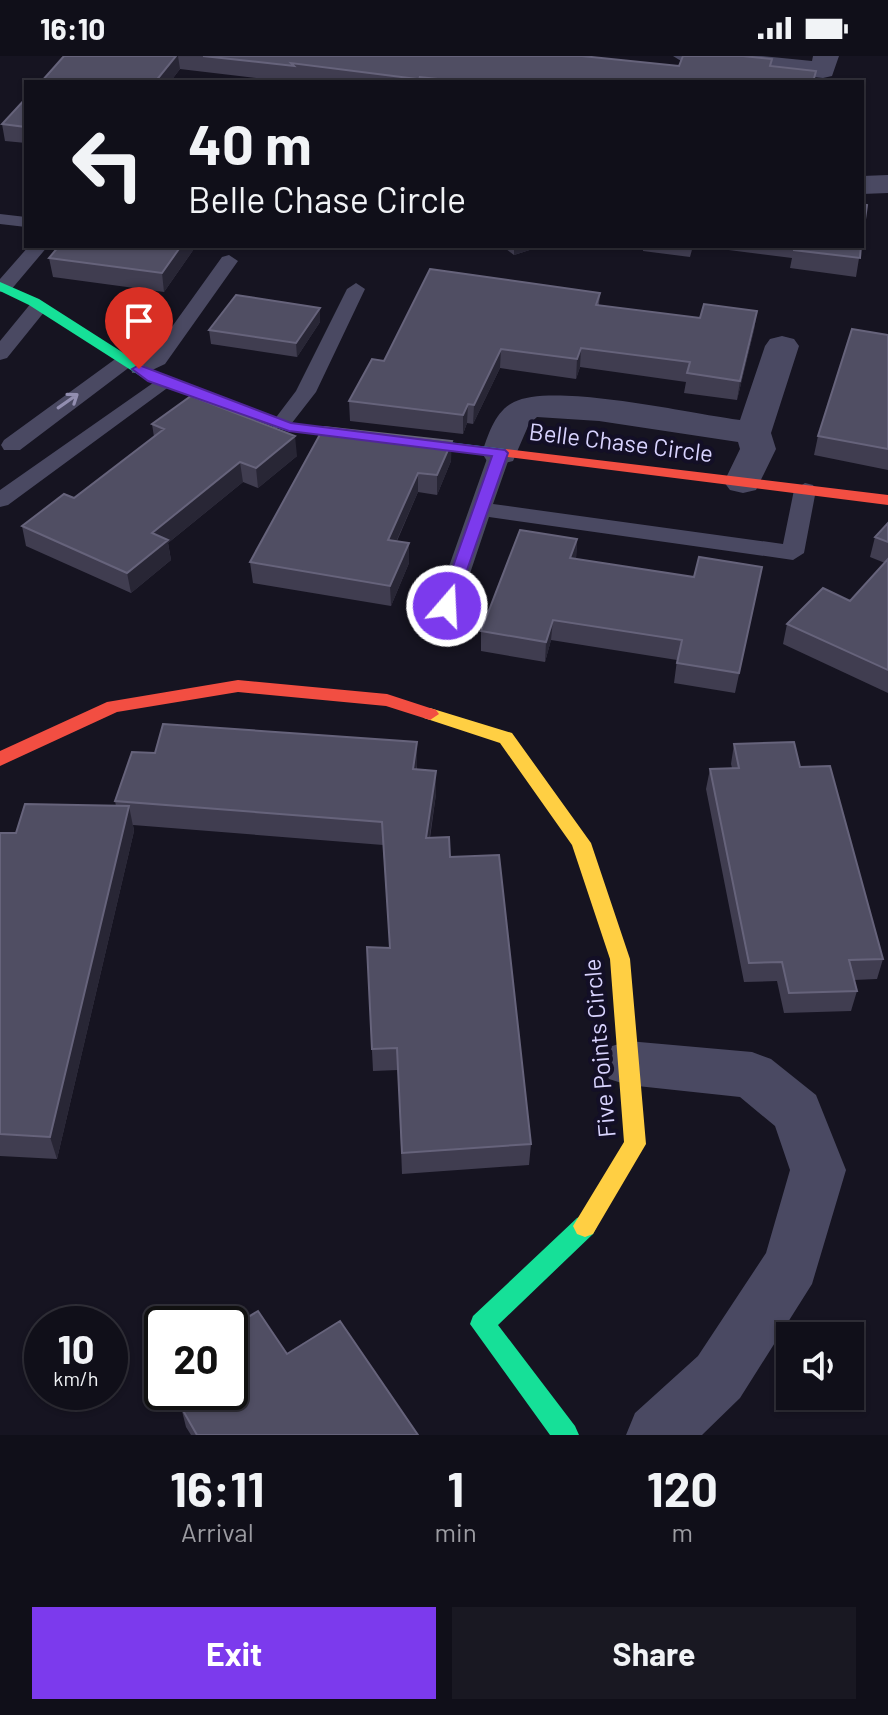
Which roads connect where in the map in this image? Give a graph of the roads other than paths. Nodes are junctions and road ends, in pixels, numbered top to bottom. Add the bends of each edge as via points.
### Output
1 (686, 56) edge
2 (822, 69) edge
3 (888, 184) edge
4 (864, 185) edge
5 (0, 219) edge
6 (24, 222) edge
7 (37, 248) edge
8 (229, 261) dead end
9 (1, 286) edge
10 (356, 289) dead end
11 (39, 306) junction
12 (782, 346) dead end
13 (0, 354) edge
14 (132, 365) junction
15 (163, 382) junction
16 (281, 424) junction
17 (753, 433) junction
18 (6, 444) edge
19 (500, 453) junction
20 (62, 455) junction
21 (743, 482) junction
22 (805, 490) junction
23 (0, 500) edge
24 (888, 500) edge
25 (481, 509) junction
26 (447, 606) dead end
27 (0, 759) edge
28 (628, 1063) junction
29 (566, 1435) edge
30 (657, 1435) edge

1 - 2 street
3 - 4 street
5 - 6 lane
7 - 9 lane
8 - 14 lane via 158,360
9 - 11 street, Belle Chase Circle
10 - 16 lane via 306,392
11 - 13 lane
11 - 14 street, Belle Chase Circle
12 - 17 street
14 - 15 street, Belle Chase Circle
18 -> 14 lane
15 - 16 street, Belle Chase Circle
15 - 20 lane
16 - 19 street, Belle Chase Circle
17 - 19 street via 565,407 530,407 512,420
17 - 21 street via 758,449
18 - 20 lane
19 - 21 street, Belle Chase Circle
19 - 25 lane
20 - 23 lane
21 - 22 street, Belle Chase Circle
22 - 24 street, Belle Chase Circle
22 - 25 lane via 793,553
25 - 26 lane
27 - 28 street, Five Points Circle via 113,706 238,686 387,700 506,738 581,843 620,959
28 - 29 street, Five Points Circle via 635,1144 585,1226 482,1324
28 - 30 street via 752,1075 797,1112 818,1170 792,1265 719,1377

